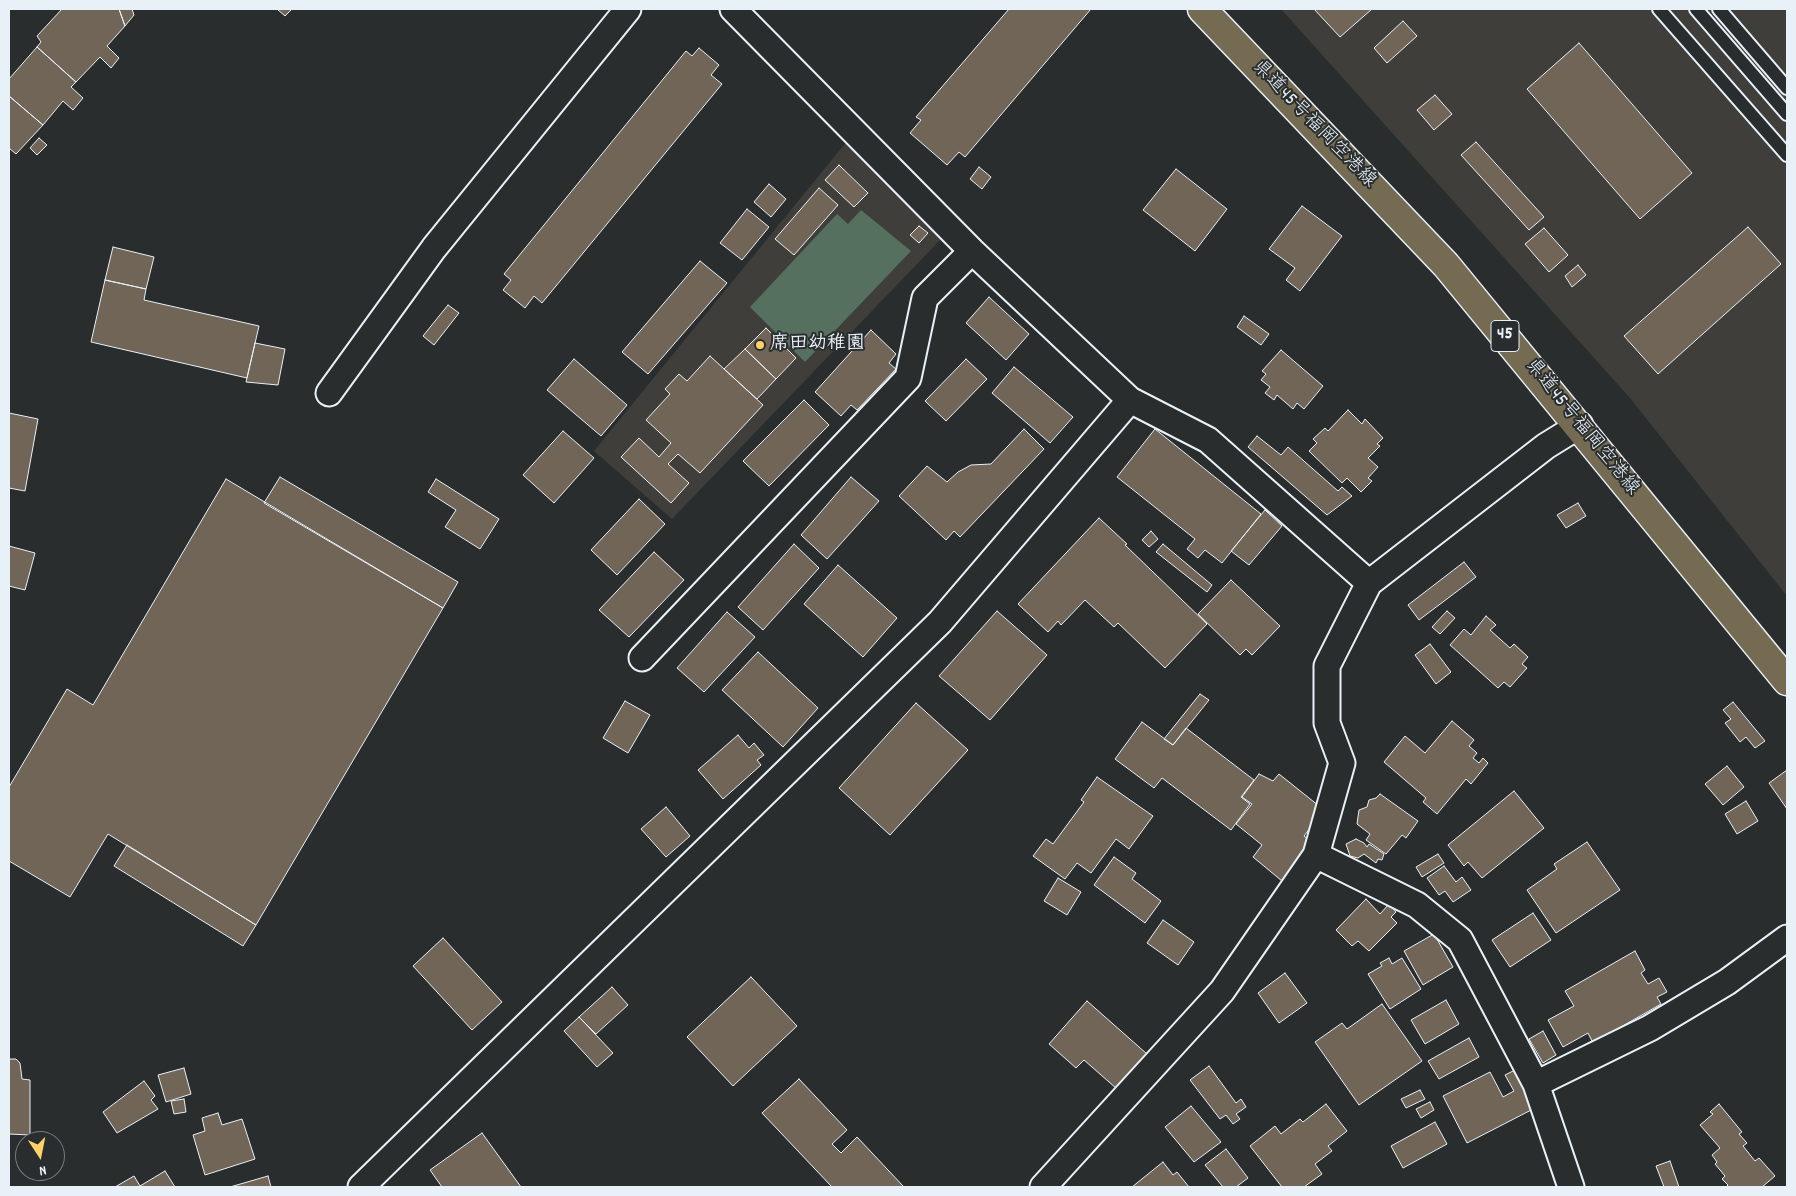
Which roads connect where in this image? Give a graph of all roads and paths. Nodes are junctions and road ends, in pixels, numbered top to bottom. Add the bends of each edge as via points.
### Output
1 (628, 9) edge
2 (733, 9) edge
3 (1202, 9) edge
4 (1659, 9) edge
5 (1696, 9) edge
6 (1719, 9) edge
7 (1787, 88) edge
8 (1787, 114) edge
9 (1787, 155) edge
10 (972, 251) junction
11 (328, 393) dead end
12 (1130, 400) junction
13 (1580, 425) junction
14 (1369, 583) junction
15 (642, 658) dead end
16 (1787, 681) edge
17 (1316, 855) junction
18 (1787, 938) edge
19 (1536, 1084) junction
20 (361, 1187) edge
21 (1043, 1187) edge
22 (1571, 1187) edge

1 - 11 street via 434,248
2 - 10 street
3 - 13 main road, 県道45号福岡空港線 / 45 via 1446,265
4 - 9 lane
5 - 8 lane
6 - 7 lane
10 - 12 street
10 - 15 street via 925,298 908,378
12 - 14 street via 1208,440
12 - 20 street via 940,622
13 - 14 street via 1546,446
13 - 16 main road, 県道45号福岡空港線 / 45
14 - 17 street via 1327,666 1327,723 1342,763
17 - 19 street via 1417,905 1460,940
17 - 21 street via 1222,991
18 - 19 street via 1727,982 1650,1028
19 - 22 street

